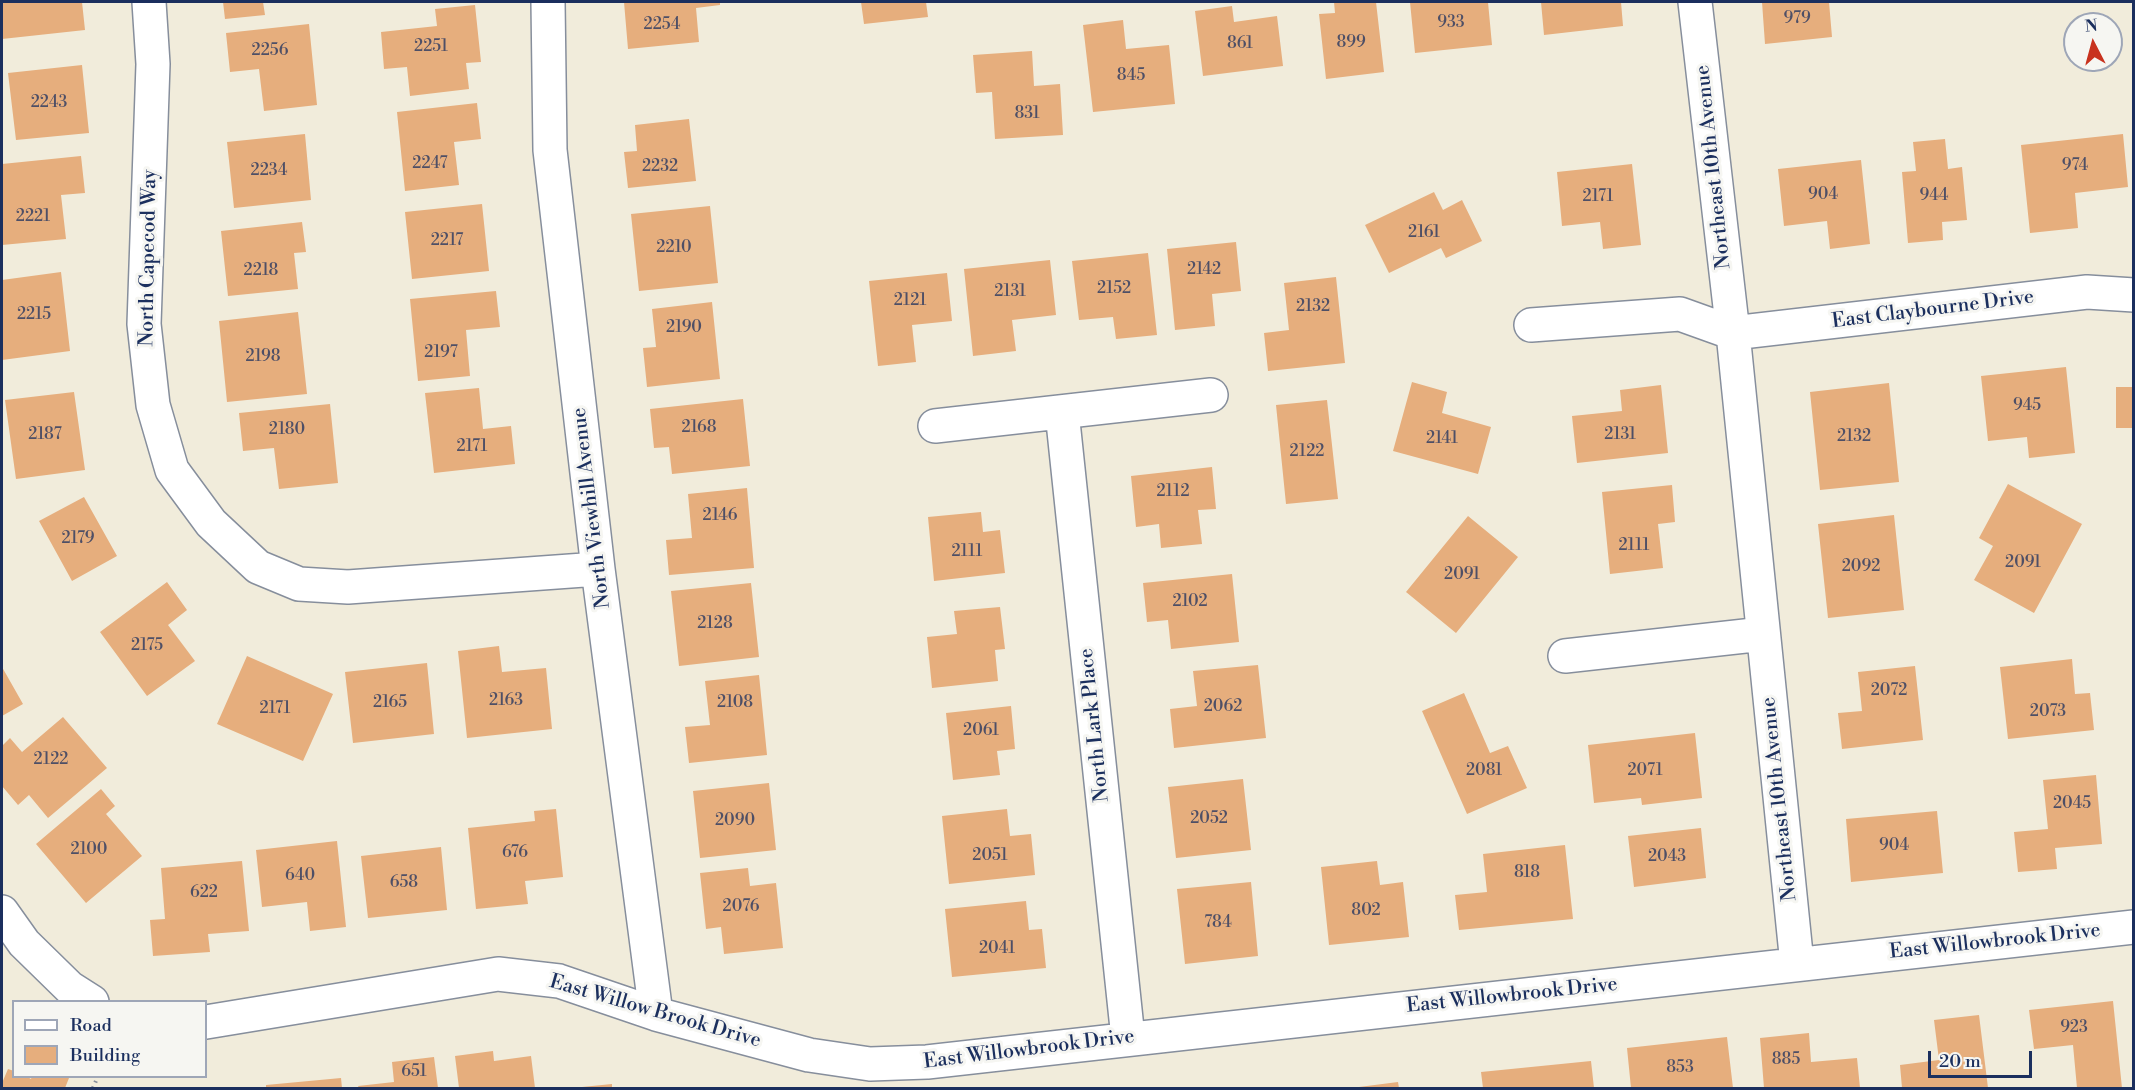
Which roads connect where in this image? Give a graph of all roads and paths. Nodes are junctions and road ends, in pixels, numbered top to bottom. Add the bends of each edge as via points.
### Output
1 (150, 2) edge
2 (548, 2) edge
3 (1695, 2) edge
4 (2133, 295) edge
5 (1531, 325) dead end
6 (1733, 333) junction
7 (1211, 395) dead end
8 (1062, 412) junction
9 (935, 426) dead end
10 (598, 569) junction
11 (1763, 634) junction
12 (1565, 656) dead end
13 (2, 912) edge
14 (2133, 927) edge
15 (1797, 964) junction
16 (89, 1000) edge
17 (656, 1014) junction
18 (207, 1022) edge
19 (1128, 1038) junction
20 (891, 1064) joint

1 - 10 street, North Capecod Way via 153,64 144,324 153,405 172,470 211,523 258,567 299,584 348,587
2 - 10 street, North Viewhill Avenue via 550,150
3 - 6 street, Northeast 10th Avenue
4 - 6 street, East Claybourne Drive via 2088,292
5 - 6 street via 1680,314
6 - 11 street, Northeast 10th Avenue
7 - 8 street
8 - 9 street
8 - 19 street, North Lark Place
10 - 17 street, North Viewhill Avenue
11 - 12 street
11 - 15 street, Northeast 10th Avenue
13 - 16 street via 24,943 70,988
14 - 15 street, East Willowbrook Drive
15 - 19 street, East Willowbrook Drive
17 - 18 street, East Willow Brook Drive via 559,981 498,974
17 - 20 street, East Willow Brook Drive via 809,1055
19 - 20 street, East Willowbrook Drive

